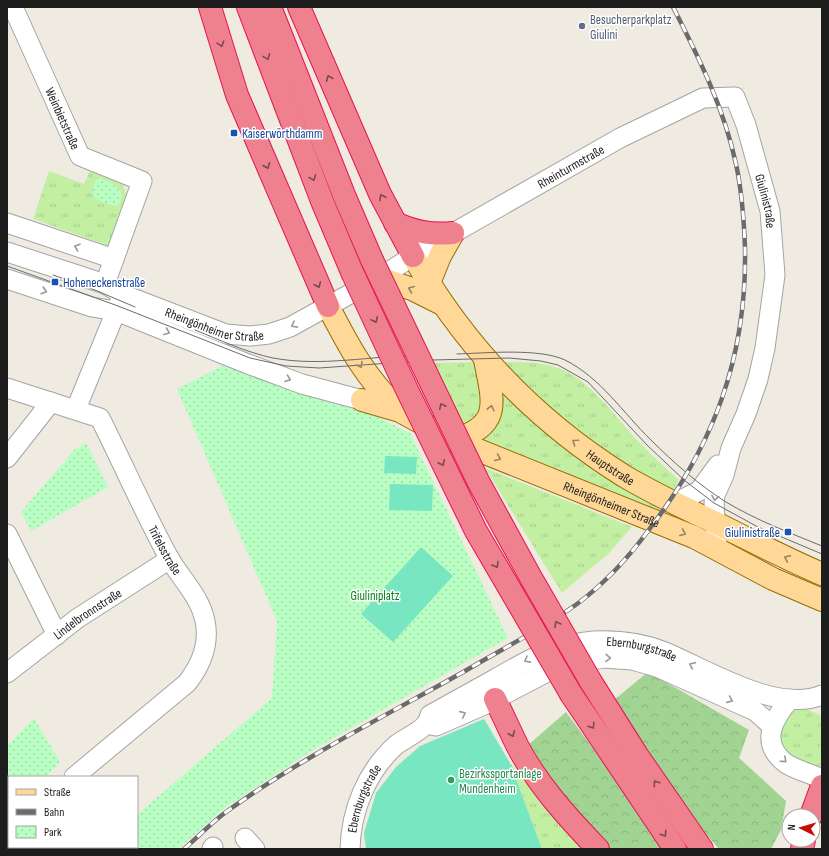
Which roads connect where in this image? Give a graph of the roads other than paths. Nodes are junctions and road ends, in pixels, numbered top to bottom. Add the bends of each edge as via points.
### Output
1 (13, 7) edge
2 (210, 7) edge
3 (248, 7) edge
4 (270, 7) edge
5 (299, 7) edge
6 (735, 97) joint
7 (7, 223) edge
8 (395, 223) junction
9 (453, 233) junction
10 (7, 252) edge
11 (413, 256) junction
12 (114, 259) junction
13 (375, 269) junction
14 (7, 279) edge
15 (429, 283) junction
16 (105, 284) junction
17 (119, 303) junction
18 (442, 304) junction
19 (328, 306) junction
20 (485, 359) junction
21 (7, 388) edge
22 (362, 400) joint
23 (51, 402) junction
24 (76, 409) junction
25 (400, 411) junction
26 (453, 440) junction
27 (733, 443) junction
28 (7, 458) edge
29 (675, 503) junction
30 (715, 523) junction
31 (7, 534) edge
32 (717, 548) junction
33 (170, 559) junction
34 (822, 574) edge
35 (822, 600) edge
36 (57, 634) junction
37 (7, 673) edge
38 (495, 689) junction
39 (790, 699) junction
40 (818, 699) edge
41 (772, 726) junction
42 (75, 776) edge
43 (822, 779) edge
44 (822, 786) edge
45 (814, 808) edge
46 (350, 849) edge
47 (598, 849) edge
48 (675, 849) edge
49 (702, 849) edge

1 - 12 street, Weinbietstraße via 80,156 142,181
2 -> 19 highway via 237,95
3 -> 48 highway, bridge via 352,272 473,524 571,694
4 - 13 highway
8 -> 5 highway via 358,145
6 - 9 street, Rheinturmstraße via 703,98 627,134
6 - 27 street, Giulinistraße via 746,125 770,211 775,275 758,379
12 -> 7 street
8 - 9 highway via 432,235
8 - 11 highway
9 - 11 street, Rheinturmstraße
9 - 15 main road
10 - 16 street, Rheingönheimer Straße
11 - 13 street, Rheingönheimer Straße
11 - 15 main road
12 - 16 street, Weinbietstraße
18 -> 13 main road
13 - 19 street, Rheingönheimer Straße
49 -> 13 highway, bridge via 637,755 591,682 530,576 478,481
14 -> 17 street, Rheingönheimer Straße via 92,307
15 - 18 main road
16 - 17 street, Rheingönheimer Straße
19 -> 17 street, Rheingönheimer Straße via 290,327 269,334 250,336 226,334
17 -> 22 street, Rheingönheimer Straße via 268,372
17 - 24 street
18 - 20 main road, Hauptstraße
19 -> 25 main road via 362,368 382,394
26 -> 20 main road via 469,436 484,425 492,409 493,398
29 -> 20 main road, Hauptstraße via 626,477 556,429
21 - 23 street, Trifelsstraße
22 - 25 main road
23 - 24 street, Trifelsstraße
23 - 28 street
24 - 33 street, Trifelsstraße via 100,418
25 - 26 main road, Rheingönheimer Straße
26 -> 32 main road, Rheingönheimer Straße
27 - 29 street, Giulinistraße via 699,491
27 -> 30 street, Giulinistraße via 724,475 715,494
29 - 30 main road, Hauptstraße
30 - 32 street, Giulinistraße
34 -> 30 main road, Hauptstraße
31 - 36 street
32 - 35 main road, Rheingönheimer Straße via 773,579
33 - 36 street, Lindelbronnstraße
33 - 42 street, Trifelsstraße via 201,606 206,622 204,656 197,671 187,683
36 - 37 street, Lindelbronnstraße
39 -> 38 street, Ebernburgstraße via 750,690 663,651 610,641 582,642 538,654
38 -> 41 street, Ebernburgstraße via 531,679 562,666 594,659 643,662 755,711
38 - 46 street, Ebernburgstraße via 436,726 426,724 396,746 373,771 357,808
38 -> 47 highway via 519,748 534,772 562,810
39 - 40 street, Ebernburgstraße
39 - 41 street via 776,716
41 -> 43 street via 773,748 785,763
44 - 45 highway

